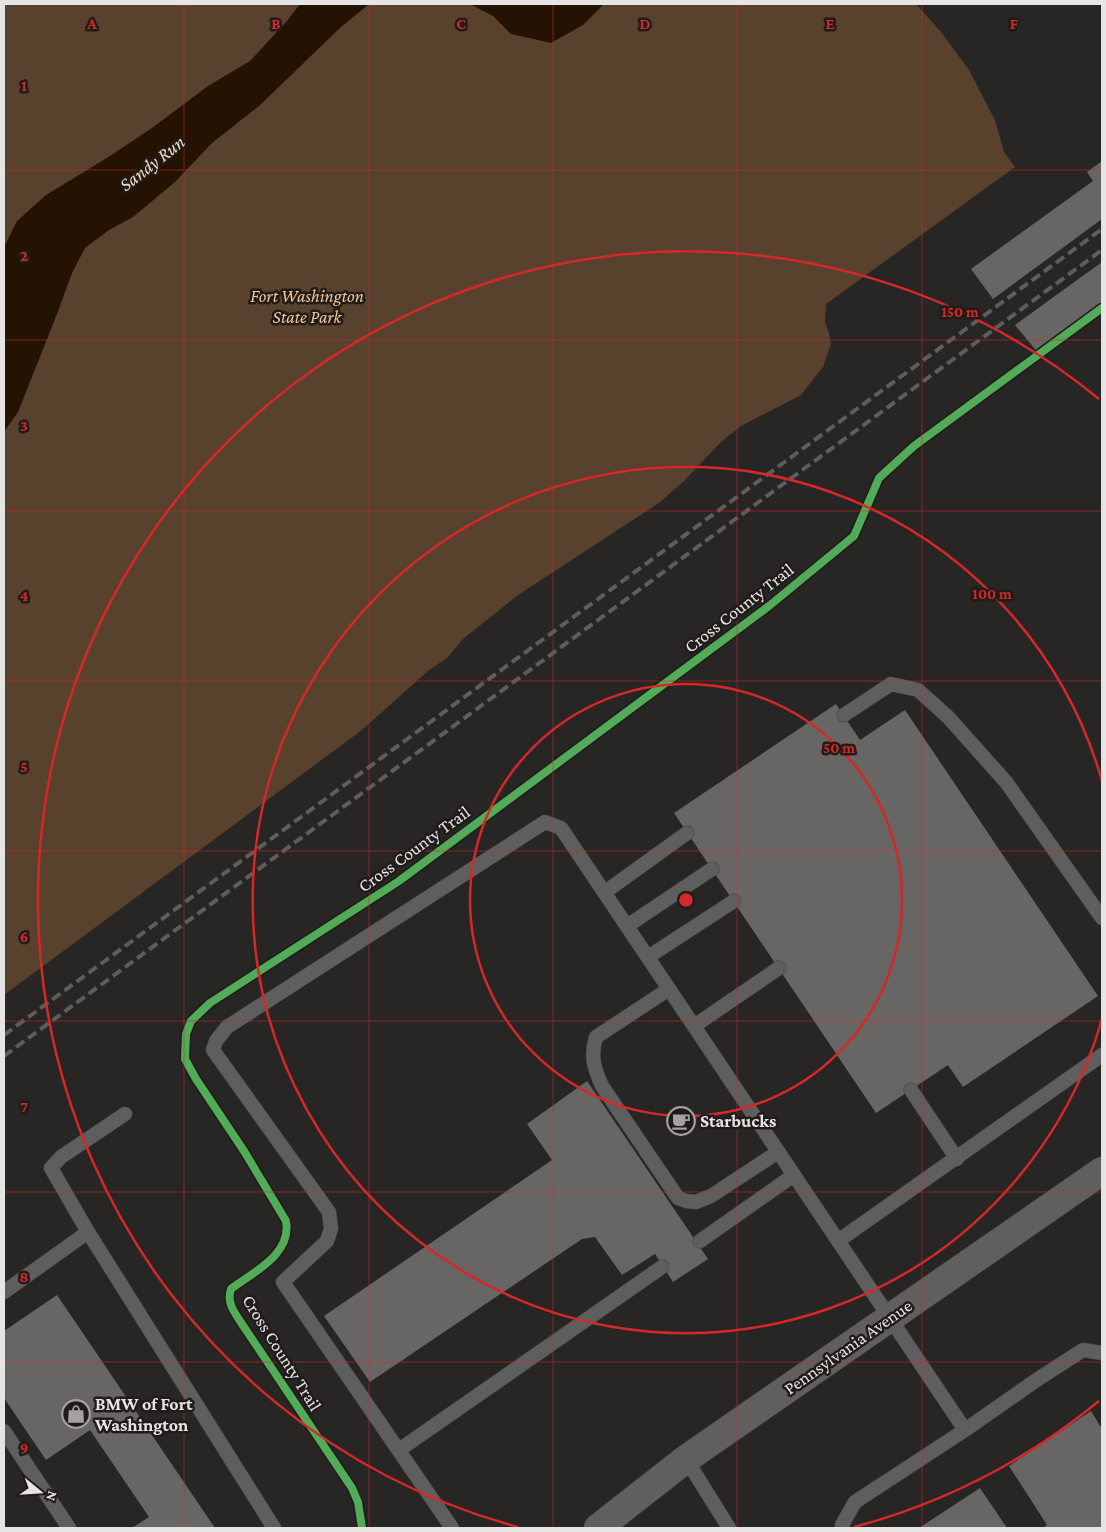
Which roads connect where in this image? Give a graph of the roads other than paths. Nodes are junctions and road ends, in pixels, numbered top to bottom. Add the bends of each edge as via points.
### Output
1 (844, 715) dead end
2 (687, 833) dead end
3 (712, 869) dead end
4 (605, 892) junction
5 (734, 901) dead end
6 (1102, 918) edge
7 (627, 926) junction
8 (648, 957) junction
9 (778, 968) dead end
10 (669, 989) junction
11 (694, 1026) junction
12 (1102, 1055) edge
13 (911, 1090) dead end
14 (125, 1114) dead end
15 (778, 1152) junction
16 (957, 1158) junction
17 (1102, 1171) edge
18 (794, 1176) junction
19 (88, 1232) junction
20 (700, 1241) dead end
21 (838, 1241) junction
22 (662, 1267) dead end
23 (4, 1292) edge
24 (890, 1318) junction
25 (1102, 1353) edge
26 (965, 1430) junction
27 (4, 1431) edge
28 (399, 1450) junction
29 (686, 1459) junction
30 (69, 1528) edge
31 (274, 1528) edge
32 (452, 1528) edge
33 (598, 1528) edge
34 (729, 1528) edge
35 (843, 1528) edge

1 - 6 lane via 892,684 918,690 1006,782
2 - 4 lane
3 - 7 lane
4 - 7 lane
4 - 28 lane via 561,828 545,822 227,1027 216,1041 213,1050 329,1212 331,1229 327,1241 283,1282
5 - 8 lane
7 - 8 lane
8 - 10 lane
9 - 11 lane
10 - 11 lane
10 - 15 lane via 596,1036 592,1048 594,1066 602,1086 678,1198 686,1202 711,1196
11 - 15 lane
12 - 16 lane
13 - 16 lane
14 - 19 lane via 51,1168
15 - 18 lane
16 - 21 lane
17 - 24 main road, Pennsylvania Avenue
18 - 20 lane
18 - 21 lane
19 - 23 lane
19 - 31 lane
21 - 24 lane
22 - 28 lane
24 - 26 lane
24 - 29 main road, Pennsylvania Avenue
25 - 26 lane via 1083,1350
26 - 35 lane via 855,1502
27 - 30 lane
28 - 32 lane
29 - 33 main road, Pennsylvania Avenue
29 - 34 lane

